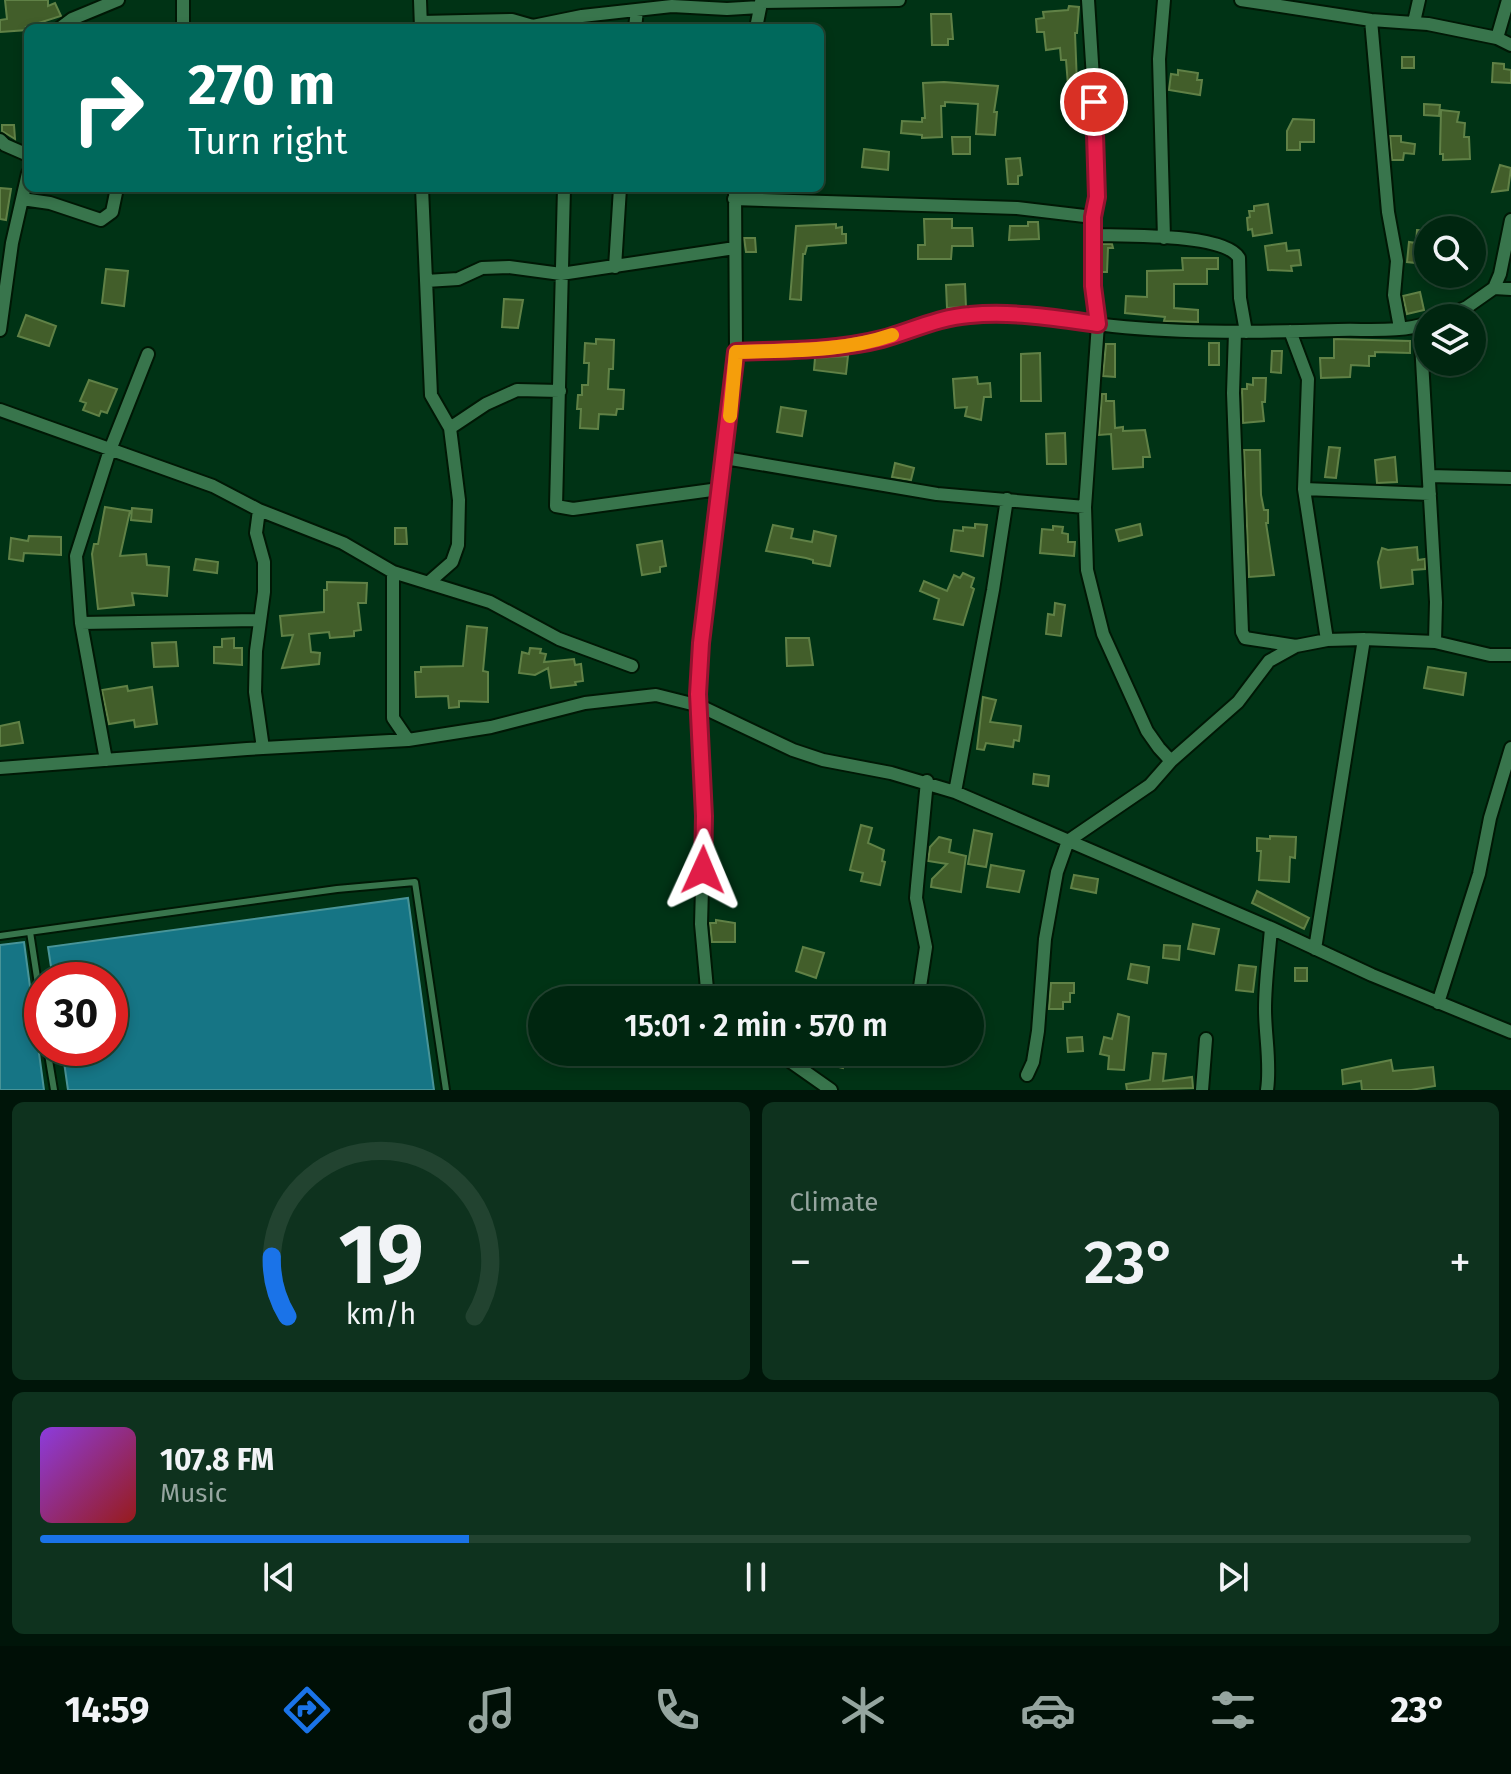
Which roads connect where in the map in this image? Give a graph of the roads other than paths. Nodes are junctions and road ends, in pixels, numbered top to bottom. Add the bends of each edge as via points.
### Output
1 (118, 0) edge
2 (183, 0) edge
3 (420, 0) edge
4 (899, 0) edge
5 (1088, 0) edge
6 (1164, 0) edge
7 (1241, 0) edge
8 (1419, 0) edge
9 (1508, 0) edge
10 (761, 3) edge
11 (1336, 7) edge
12 (637, 10) junction
13 (1371, 20) junction
14 (1414, 22) junction
15 (65, 24) edge
16 (183, 24) edge
17 (421, 24) edge
18 (439, 24) edge
19 (526, 24) edge
20 (543, 24) edge
21 (635, 24) edge
22 (757, 24) edge
23 (1497, 38) junction
24 (1511, 45) edge
25 (0, 140) edge
26 (24, 153) edge
27 (24, 190) edge
28 (116, 192) edge
29 (422, 192) edge
30 (564, 192) edge
31 (620, 192) edge
32 (735, 193) edge
33 (22, 199) junction
34 (1093, 217) junction
35 (1511, 220) edge
36 (1094, 235) junction
37 (1164, 238) junction
38 (735, 248) junction
39 (615, 267) junction
40 (561, 274) junction
41 (426, 281) junction
42 (1494, 288) junction
43 (1511, 289) edge
44 (1471, 304) edge
45 (1098, 324) junction
46 (1414, 326) edge
47 (1400, 328) junction
48 (0, 330) edge
49 (1290, 331) junction
50 (1240, 332) junction
51 (736, 352) junction
52 (148, 354) dead end
53 (1426, 376) edge
54 (560, 391) junction
55 (0, 410) edge
56 (450, 428) junction
57 (110, 450) junction
58 (725, 458) junction
59 (1429, 476) junction
60 (1511, 478) edge
61 (719, 489) junction
62 (1304, 489) junction
63 (1430, 494) junction
64 (1007, 499) junction
65 (1085, 507) junction
66 (259, 510) junction
67 (393, 572) junction
68 (428, 583) junction
69 (260, 620) junction
70 (81, 623) junction
71 (1364, 639) junction
72 (1327, 640) junction
73 (1435, 642) junction
74 (1296, 646) junction
75 (1511, 655) edge
76 (632, 666) dead end
77 (700, 706) junction
78 (408, 740) junction
79 (263, 748) junction
80 (1511, 748) edge
81 (106, 760) junction
82 (1171, 761) junction
83 (0, 768) edge
84 (927, 781) junction
85 (955, 792) junction
86 (1068, 841) junction
87 (1271, 928) junction
88 (30, 932) junction
89 (0, 936) edge
90 (1315, 949) junction
91 (35, 962) edge
92 (707, 986) edge
93 (920, 986) edge
94 (1438, 1003) junction
95 (1511, 1032) edge
96 (1206, 1039) dead end
97 (50, 1066) edge
98 (797, 1066) edge
99 (1027, 1075) dead end
100 (54, 1090) edge
101 (446, 1090) edge
102 (831, 1090) edge
103 (1202, 1090) edge
104 (1267, 1090) edge

1 - 15 street
2 - 16 street
3 - 17 street
4 - 10 street
5 - 34 street via 1097,165
6 - 37 street via 1159,59
7 - 11 street
8 - 14 street
9 - 23 street
10 - 12 street via 727,9
10 - 22 street
11 - 13 street
12 - 20 street
12 - 21 street
13 - 14 street
13 - 47 street
14 - 23 street
18 - 19 street
23 - 24 street
25 - 26 street
27 - 33 street
28 - 33 street via 112,212 101,220
29 - 41 street
30 - 40 street
31 - 39 street
32 - 34 street
32 - 38 street
33 - 48 street
34 - 36 street
35 - 42 street
36 - 37 street
36 - 45 street
37 - 50 street via 1214,244 1238,255
38 - 39 street
38 - 51 street
39 - 40 street
40 - 41 street via 482,268 458,279
40 - 54 street
41 - 56 street via 431,395
42 - 43 street
42 - 44 street
45 - 50 street
45 - 51 street via 1028,314 967,315 852,345
45 - 65 street
46 - 47 street
47 - 49 street
49 - 50 street
49 - 62 street via 1308,379
50 - 74 street via 1233,393 1239,620 1245,638
51 - 58 street
52 - 57 street
53 - 59 street
54 - 56 street via 517,390
54 - 61 street via 556,506 573,509
55 - 57 street
56 - 68 street via 459,500 458,545 452,562
57 - 66 street via 213,486
57 - 70 street via 76,556
58 - 61 street
58 - 64 street via 937,494
59 - 60 street
59 - 63 street
61 - 77 street via 701,643
62 - 63 street
62 - 72 street
63 - 73 street
64 - 65 street
64 - 85 street
65 - 82 street via 1087,570 1103,634 1147,731
66 - 67 street via 343,543
66 - 69 street via 256,533 264,562
67 - 68 street
67 - 78 street via 393,718
68 - 76 street via 490,602 559,639
69 - 70 street
69 - 79 street via 255,692
70 - 81 street
71 - 72 street
71 - 73 street
71 - 90 street
72 - 74 street
73 - 75 street
74 - 82 street via 1269,661 1238,702
77 - 78 street via 637,695
77 - 84 street via 823,760
77 - 92 street via 701,924
78 - 79 street
79 - 81 street
80 - 94 street
81 - 83 street
82 - 86 street via 1150,785
84 - 85 street
84 - 93 street via 917,886 926,947
85 - 86 street
86 - 87 street
86 - 99 street via 1045,939 1038,1031
87 - 90 street
87 - 104 street
88 - 89 lane
88 - 91 lane
88 - 101 lane via 415,882
90 - 94 street
94 - 95 street
96 - 103 street
97 - 100 lane
98 - 102 street

